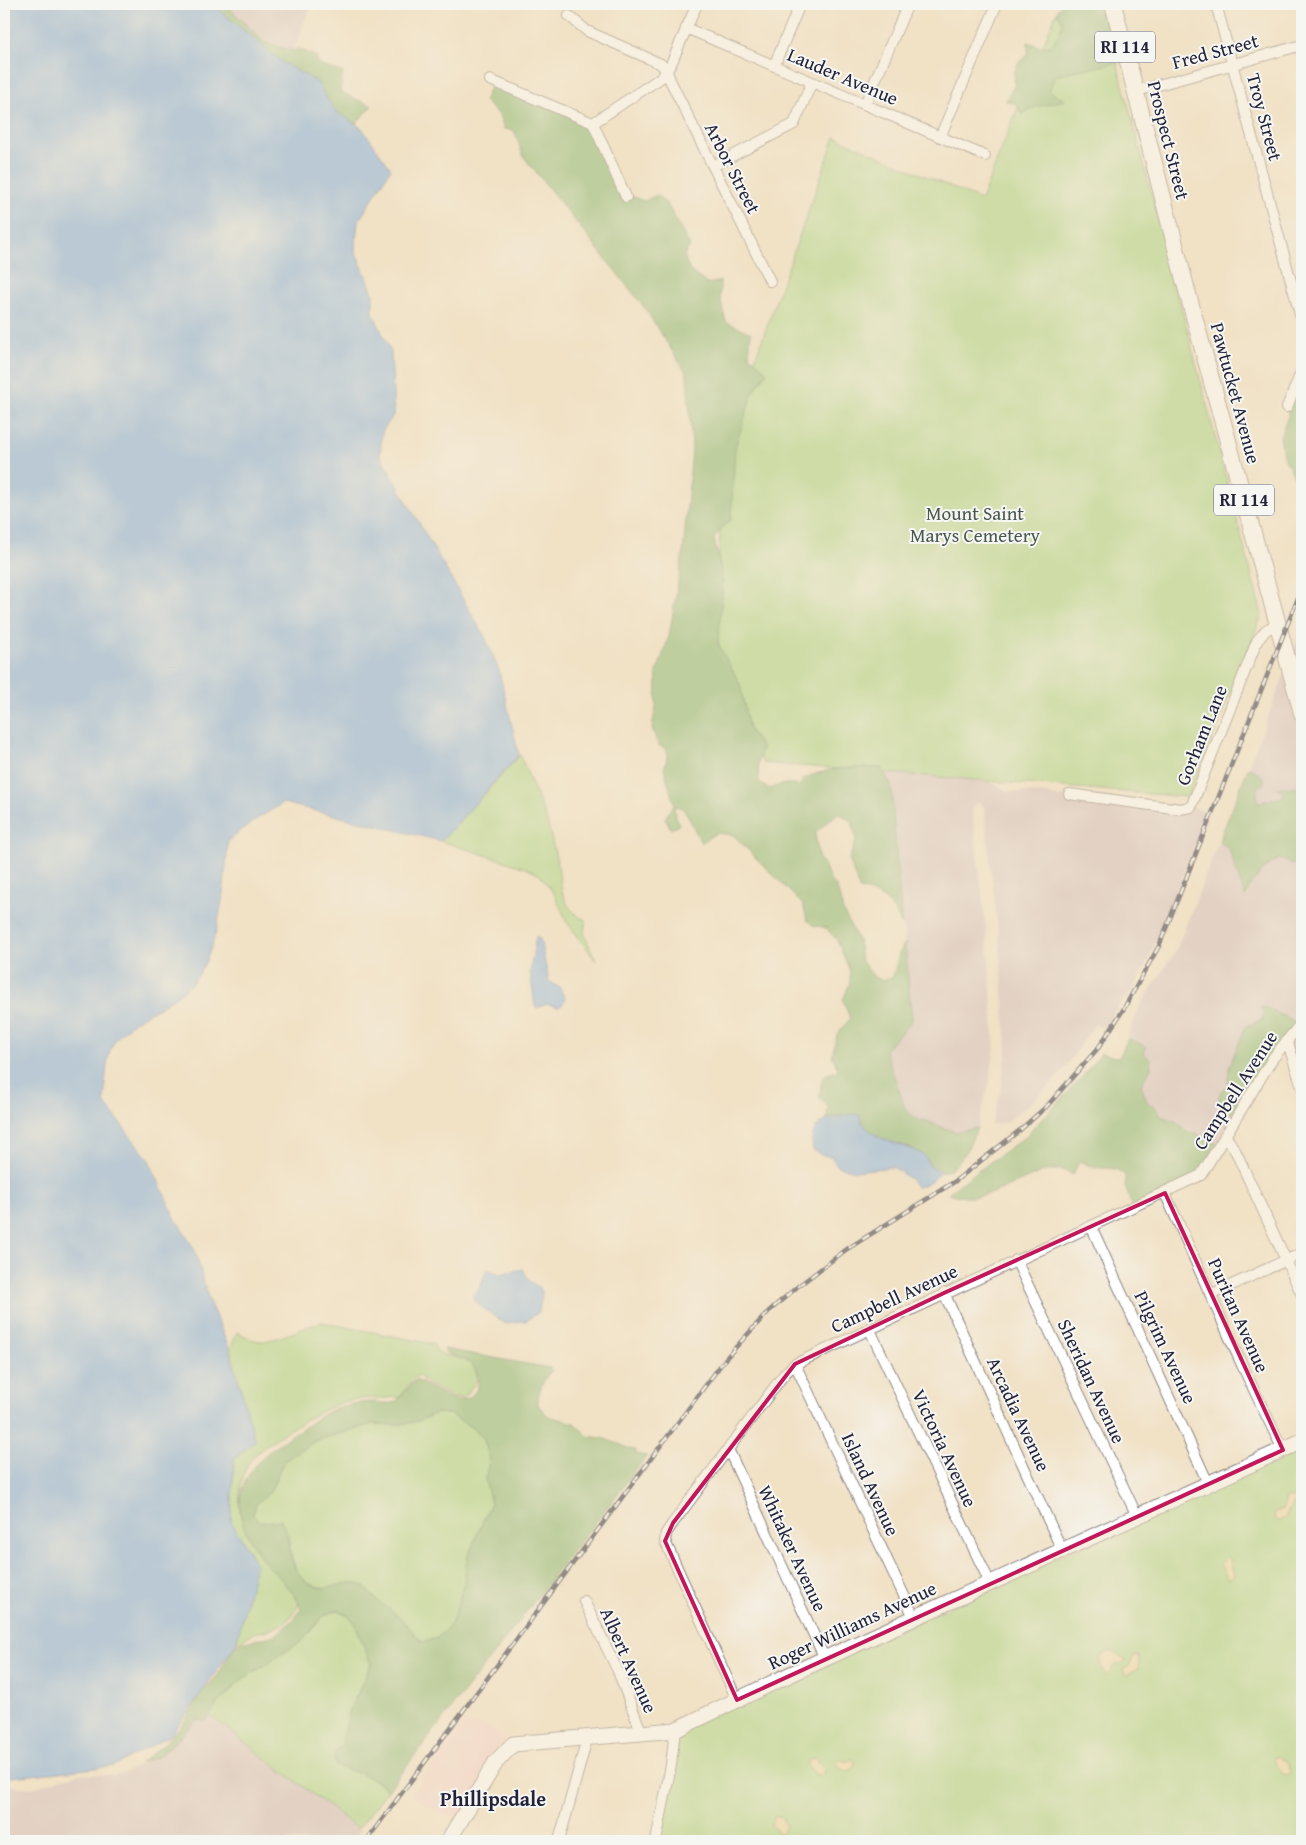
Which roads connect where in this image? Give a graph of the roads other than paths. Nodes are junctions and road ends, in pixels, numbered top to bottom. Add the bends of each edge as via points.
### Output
1 (697, 4) edge
2 (800, 4) edge
3 (908, 4) edge
4 (997, 4) edge
5 (1113, 4) edge
6 (1216, 4) edge
7 (569, 16) dead end
8 (686, 28) junction
9 (1302, 46) edge
10 (1233, 65) junction
11 (774, 66) junction
12 (667, 71) junction
13 (490, 80) dead end
14 (812, 82) junction
15 (1137, 91) junction
16 (865, 104) junction
17 (593, 123) junction
18 (940, 136) junction
19 (985, 156) dead end
20 (713, 166) junction
21 (626, 197) dead end
22 (770, 281) dead end
23 (1186, 287) joint
24 (1302, 322) edge
25 (1302, 370) edge
26 (1287, 407) dead end
27 (1277, 624) junction
28 (1302, 712) edge
29 (1069, 794) dead end
30 (1302, 1022) edge
31 (1287, 1040) junction
32 (1302, 1087) edge
33 (1225, 1135) junction
34 (1165, 1193) junction
35 (1091, 1226) junction
36 (1302, 1253) edge
37 (1016, 1260) junction
38 (1287, 1260) junction
39 (944, 1293) junction
40 (1212, 1294) junction
41 (1302, 1295) edge
42 (869, 1328) junction
43 (795, 1364) junction
44 (1302, 1441) edge
45 (1283, 1450) junction
46 (729, 1451) junction
47 (1208, 1483) junction
48 (1136, 1516) junction
49 (1062, 1550) junction
50 (990, 1583) junction
51 (584, 1601) dead end
52 (915, 1619) junction
53 (825, 1659) junction
54 (737, 1700) junction
55 (675, 1730) junction
56 (642, 1734) junction
57 (587, 1739) junction
58 (448, 1841) edge
59 (559, 1841) edge
60 (656, 1841) edge

1 - 8 street
2 - 11 street
3 - 16 street
4 - 18 street
5 - 15 main road, Prospect Street / RI 114
6 - 10 street, Troy Street
7 - 12 street via 587,32 661,64
8 - 11 street, Lauder Avenue
8 - 12 street
9 - 10 street, Fred Street
10 - 15 street, Fred Street
10 - 24 street, Troy Street
11 - 14 street, Lauder Avenue
12 - 17 street via 651,86
12 - 20 street, Arbor Street
13 - 17 street
14 - 16 street, Lauder Avenue
14 - 20 street via 794,124
15 - 23 main road, Prospect Street / RI 114
16 - 18 street, Lauder Avenue
17 - 21 street
18 - 19 street, Lauder Avenue
20 - 22 street, Arbor Street
23 - 27 main road, Pawtucket Avenue / RI 114
25 - 26 street
27 - 28 main road, Pawtucket Avenue / RI 114
27 - 29 street, Gorham Lane via 1266,630 1257,641 1191,807 1180,809
30 - 31 street, Campbell Avenue
31 - 32 street
31 - 33 street, Campbell Avenue
33 - 34 street, Campbell Avenue via 1201,1175
33 - 38 street
34 - 35 street, Campbell Avenue
34 - 40 street, Puritan Avenue
35 - 37 street, Campbell Avenue
35 - 47 street, Pilgrim Avenue
36 - 38 street
37 - 39 street, Campbell Avenue
37 - 48 street, Sheridan Avenue
38 - 40 street
38 - 41 street
39 - 42 street, Campbell Avenue
39 - 49 street, Arcadia Avenue
40 - 45 street, Puritan Avenue
42 - 43 street, Campbell Avenue
42 - 50 street, Victoria Avenue
43 - 46 street, Campbell Avenue via 759,1406
43 - 52 street, Island Avenue
44 - 45 main road, Roger Williams Avenue
45 - 47 main road, Roger Williams Avenue
46 - 53 street, Whitaker Avenue
46 - 54 street, Campbell Avenue via 673,1522 664,1541
47 - 48 main road, Roger Williams Avenue
48 - 49 main road, Roger Williams Avenue
49 - 50 main road, Roger Williams Avenue
50 - 52 main road, Roger Williams Avenue
51 - 56 street, Albert Avenue via 618,1671
52 - 53 main road, Roger Williams Avenue
53 - 54 main road, Roger Williams Avenue
54 - 55 main road, Roger Williams Avenue
55 - 56 main road, Roger Williams Avenue
55 - 60 street
56 - 57 main road, Roger Williams Avenue
57 - 58 main road, Roger Williams Avenue via 519,1743 508,1748
57 - 59 street

